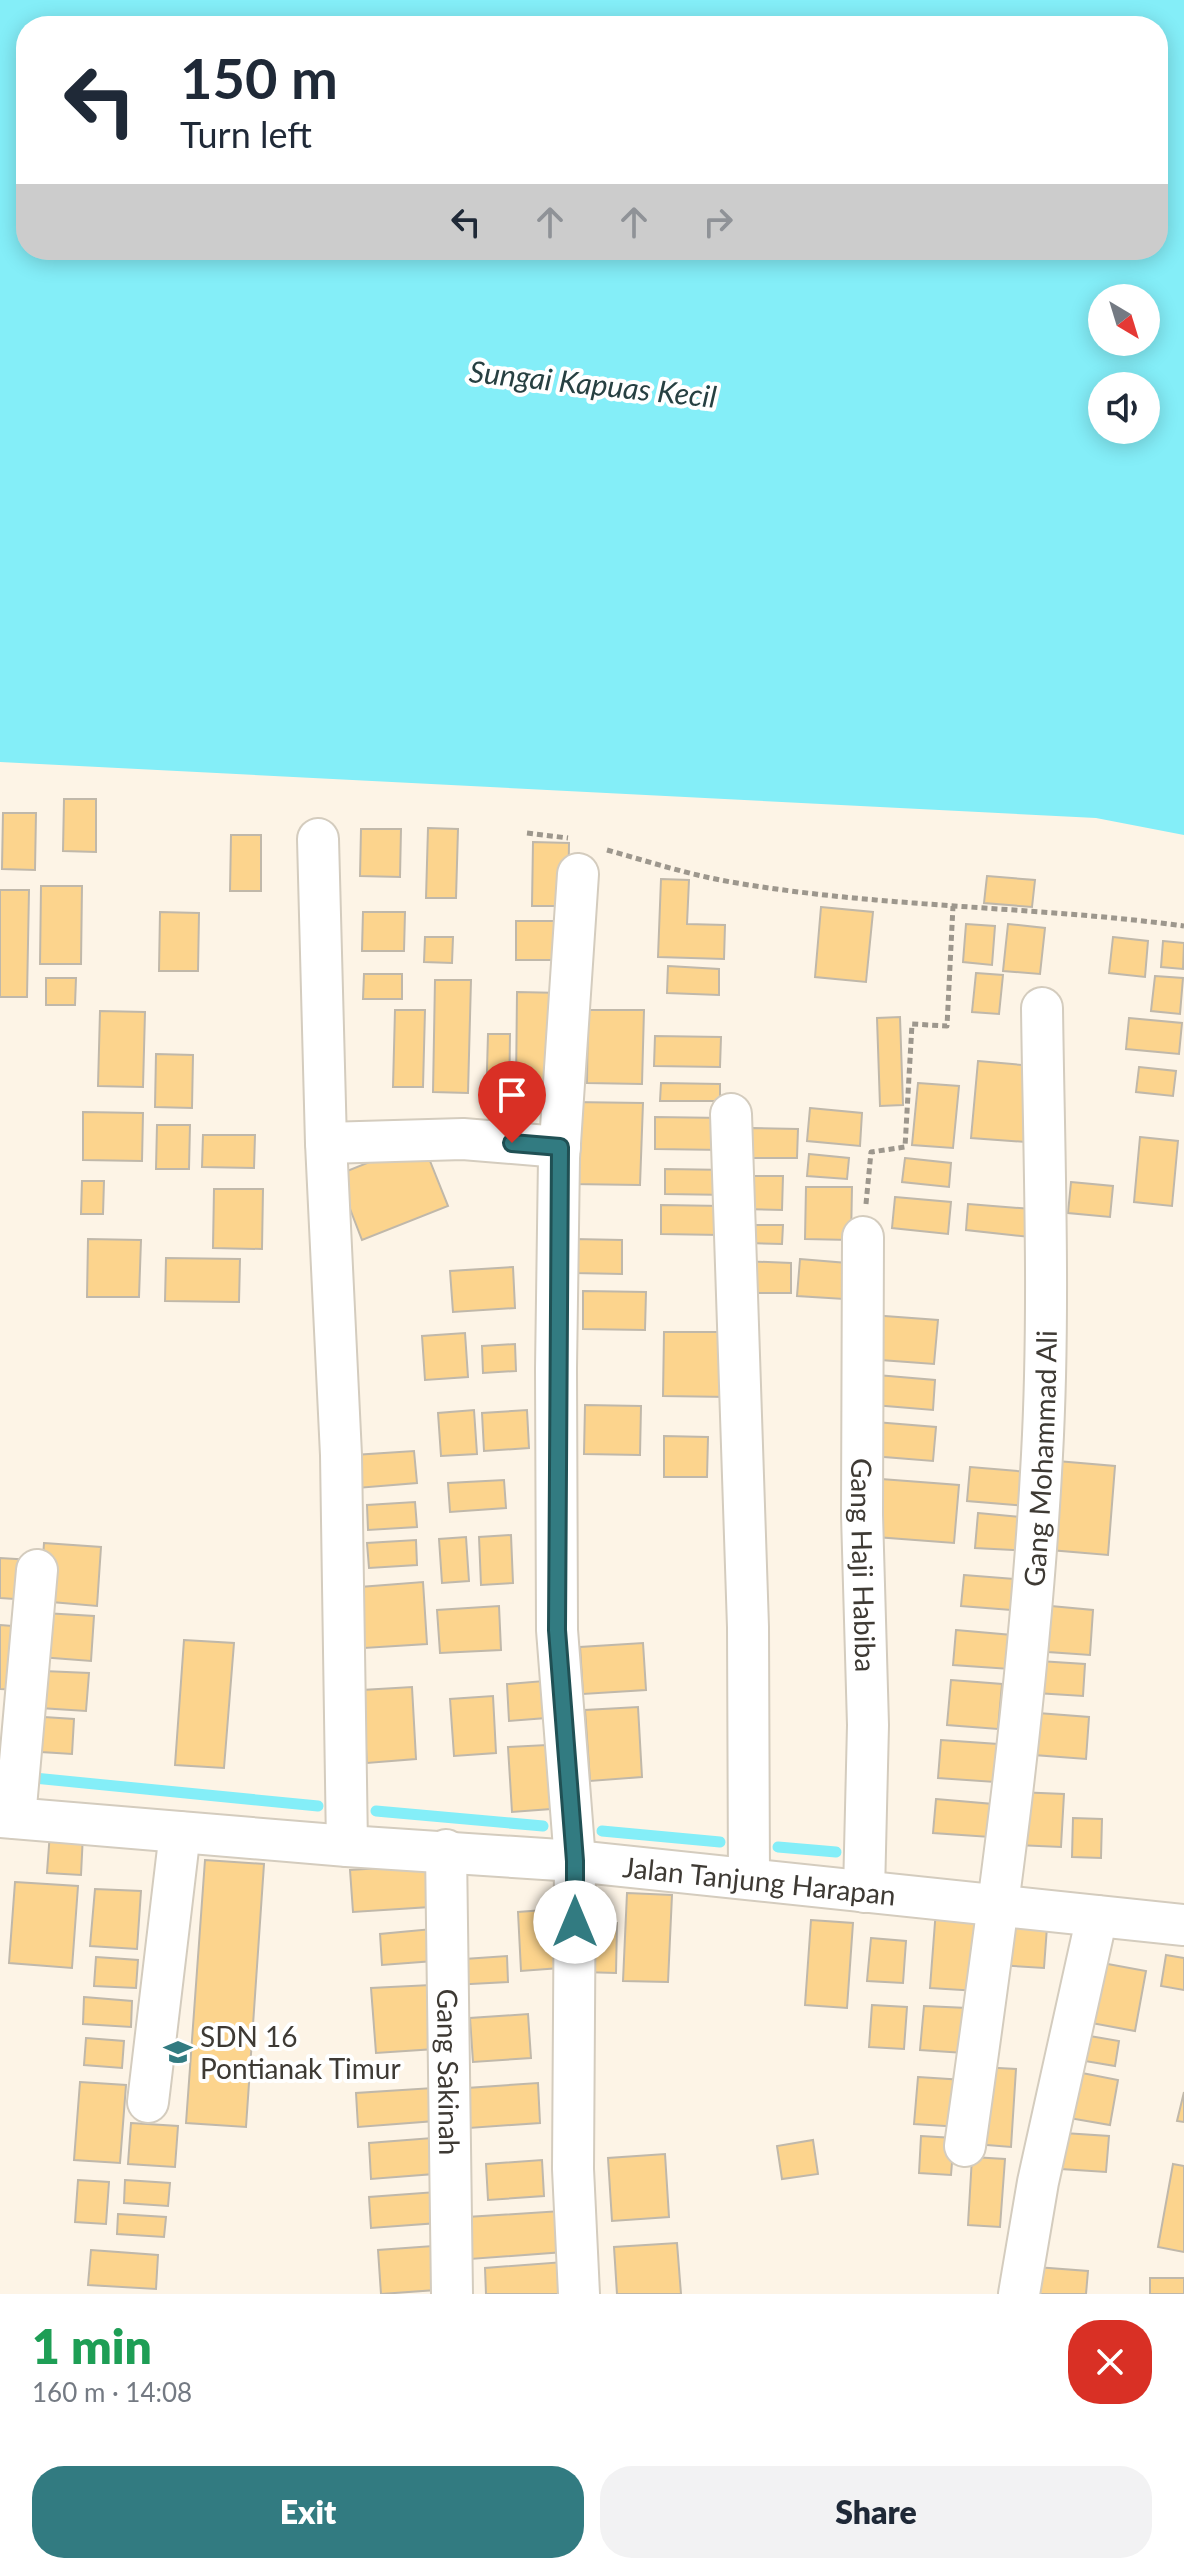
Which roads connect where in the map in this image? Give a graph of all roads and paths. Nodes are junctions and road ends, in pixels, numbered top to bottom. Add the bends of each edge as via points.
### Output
1 (527, 833) dead end
2 (318, 839) dead end
3 (584, 853) junction
4 (953, 906) junction
5 (1184, 926) edge
6 (1042, 1008) dead end
7 (731, 1114) dead end
8 (326, 1143) junction
9 (560, 1147) junction
10 (863, 1237) joint
11 (37, 1570) dead end
12 (8, 1818) edge
13 (180, 1832) junction
14 (347, 1846) junction
15 (446, 1850) junction
16 (575, 1861) junction
17 (749, 1879) junction
18 (864, 1892) junction
19 (998, 1906) junction
20 (1097, 1916) junction
21 (1184, 1925) edge
22 (148, 2102) dead end
23 (965, 2146) dead end
24 (452, 2294) edge
25 (579, 2294) edge
26 (1019, 2294) edge

1 - 3 path
2 - 8 street
3 - 4 path via 736,883
3 - 9 street
4 - 5 path
4 - 10 path via 947,1026 912,1024 905,1147 871,1152
6 - 19 street, Gang Mohammad Ali via 1042,1455 1025,1677
7 - 17 street via 748,1627
8 - 9 street via 463,1139
8 - 14 street via 341,1455
9 - 16 street via 557,1630
10 - 18 street, Gang Haji Habiba via 868,1725
11 - 12 street
12 - 13 street, Jalan Tanjung Harapan
13 - 14 street, Jalan Tanjung Harapan
13 - 22 street
14 - 15 street, Jalan Tanjung Harapan
15 - 16 street, Jalan Tanjung Harapan
15 - 24 street, Gang Sakinah
16 - 17 street, Jalan Tanjung Harapan
16 - 25 street via 573,2169
17 - 18 street, Jalan Tanjung Harapan
18 - 19 street, Jalan Tanjung Harapan
19 - 20 street, Jalan Tanjung Harapan
19 - 23 street, Gang Mohammad Ali
20 - 21 street, Jalan Tanjung Harapan
20 - 26 street via 1038,2182

